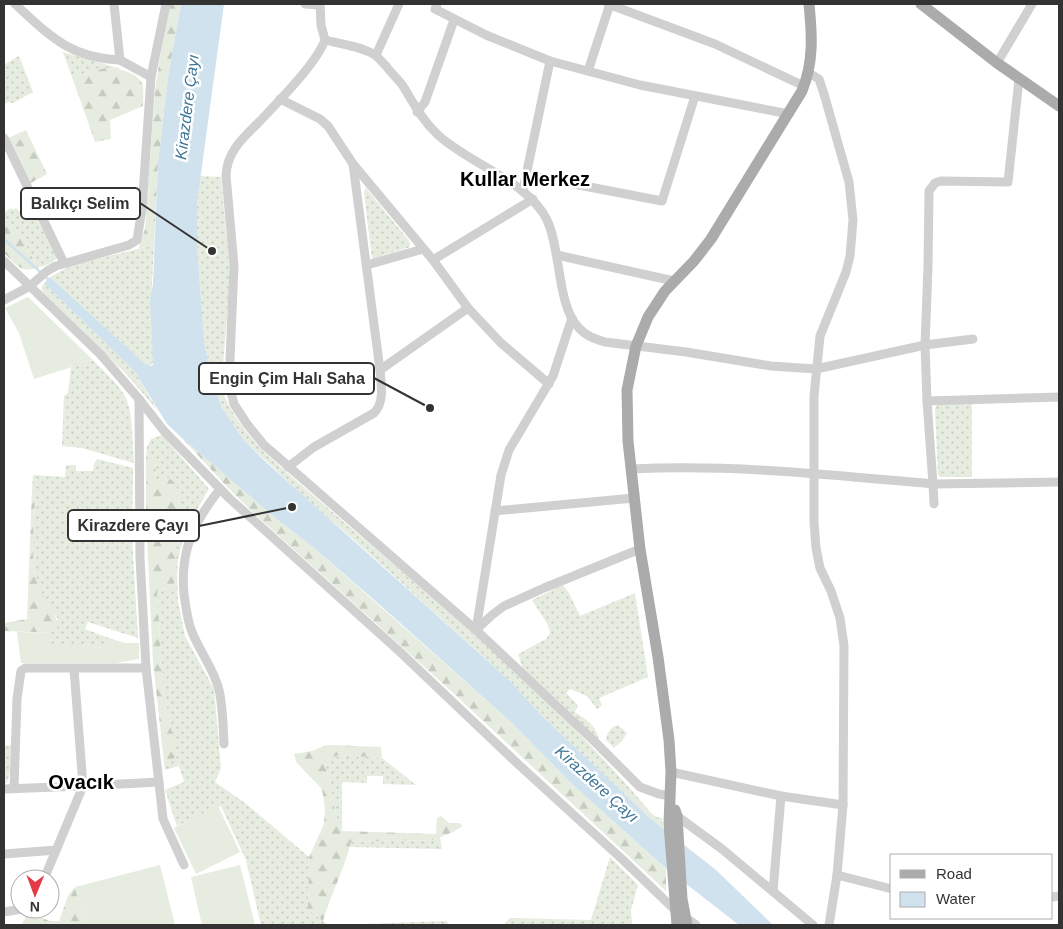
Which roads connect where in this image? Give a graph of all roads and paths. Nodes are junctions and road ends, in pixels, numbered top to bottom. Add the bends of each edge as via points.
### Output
1 (15, 4) edge
2 (114, 4) edge
3 (166, 4) edge
4 (305, 4) edge
5 (320, 4) edge
6 (399, 4) edge
7 (437, 4) edge
8 (609, 4) edge
9 (809, 4) edge
10 (921, 4) edge
11 (1032, 4) edge
12 (454, 20) junction
13 (324, 40) junction
14 (376, 55) junction
15 (120, 60) junction
16 (550, 61) junction
17 (997, 63) junction
18 (588, 71) junction
19 (809, 72) junction
20 (151, 77) junction
21 (1018, 79) junction
22 (804, 86) junction
23 (695, 96) junction
24 (280, 99) junction
25 (1059, 106) edge
26 (418, 112) junction
27 (789, 114) junction
28 (4, 138) edge
29 (353, 164) junction
30 (526, 175) junction
31 (523, 190) junction
32 (533, 199) junction
33 (423, 249) junction
34 (557, 255) junction
35 (4, 260) edge
36 (433, 260) junction
37 (64, 263) junction
38 (367, 266) junction
39 (674, 281) junction
40 (33, 283) junction
41 (4, 300) edge
42 (468, 308) junction
43 (572, 318) junction
44 (973, 339) dead end
45 (925, 345) junction
46 (636, 346) junction
47 (816, 369) junction
48 (380, 370) junction
49 (549, 384) junction
50 (1059, 397) edge
51 (139, 399) junction
52 (926, 401) junction
53 (288, 467) junction
54 (631, 469) junction
55 (814, 473) junction
56 (1059, 482) edge
57 (933, 484) junction
58 (220, 490) junction
59 (634, 498) junction
60 (934, 504) dead end
61 (495, 511) junction
62 (640, 548) junction
63 (476, 630) junction
64 (146, 668) junction
65 (74, 669) junction
66 (224, 744) dead end
67 (671, 772) junction
68 (159, 782) junction
69 (83, 786) junction
70 (14, 788) junction
71 (4, 789) edge
72 (671, 796) junction
73 (781, 796) junction
74 (843, 805) junction
75 (675, 823) junction
76 (56, 850) junction
77 (4, 854) edge
78 (184, 865) dead end
79 (48, 869) edge
80 (838, 875) junction
81 (890, 888) edge
82 (773, 891) junction
83 (678, 897) junction
84 (676, 910) junction
85 (683, 923) edge
86 (696, 925) edge
87 (813, 925) edge
88 (830, 925) edge

1 - 15 street via 66,47 99,58
2 - 15 street
3 - 20 street
4 - 5 street
5 - 13 street
6 - 14 street
7 - 12 street via 435,9
8 - 18 street
8 - 22 street via 715,44
9 - 19 main road
10 - 17 main road
11 - 17 street
12 - 16 street
12 - 26 street via 425,102
13 - 14 street
13 - 24 street via 314,59
14 - 26 street via 402,85
15 - 20 street
16 - 18 street
16 - 30 street
17 - 21 main road
18 - 23 street
19 - 22 main road
19 - 47 street via 819,79 824,94 849,182 853,220 848,264 820,336
20 - 37 street via 137,240
21 - 25 main road
21 - 45 street via 1008,182 941,181 928,191
22 - 27 main road
23 - 27 street
23 - 30 street via 662,202
24 - 29 street via 328,126
24 - 53 street via 236,146 226,168 234,266 229,383 234,404 247,424
26 - 31 street via 438,135 456,149
27 - 39 main road via 711,239
28 - 37 street
29 - 33 street
29 - 38 street
30 - 31 street
31 - 32 street
32 - 34 street via 550,227
32 - 36 street
33 - 36 street
33 - 38 street
34 - 39 street
34 - 43 street via 562,288
35 - 40 street
36 - 42 street
37 - 40 street
38 - 48 street
39 - 46 main road via 648,317
40 - 41 street
40 - 51 street
42 - 48 street
42 - 49 street via 501,344
43 - 46 street via 577,327 593,338
43 - 49 street
44 - 45 street
45 - 47 street
45 - 52 street
46 - 47 street via 771,366
46 - 54 main road via 626,401
47 - 55 street
48 - 53 street via 381,392 377,410 314,447
49 - 61 street via 509,450
50 - 52 street
51 - 58 street via 164,431
51 - 64 street via 140,558
52 - 57 street
53 - 63 street
54 - 55 street via 683,467
54 - 59 main road
55 - 57 street
55 - 74 street via 817,558 837,609 844,646
56 - 57 street
57 - 60 street
58 - 66 street via 191,537 183,576 191,631 219,690
58 - 84 street via 400,652
59 - 61 street
59 - 62 main road
61 - 63 street
62 - 63 street via 504,606
62 - 67 main road via 661,676
63 - 72 street via 640,787
64 - 65 street
64 - 68 street
65 - 69 street
65 - 70 street via 25,668 21,671 16,699
67 - 72 main road
67 - 73 street
68 - 69 street
68 - 78 street via 163,819
69 - 70 street
69 - 76 street
70 - 71 street
72 - 75 main road
73 - 74 street
73 - 82 street
74 - 80 street
75 - 82 street via 722,849
75 - 83 main road
76 - 77 street
76 - 79 street
80 - 81 street
80 - 88 street
82 - 87 street
83 - 84 main road
83 - 85 main road
84 - 85 main road
85 - 86 street

